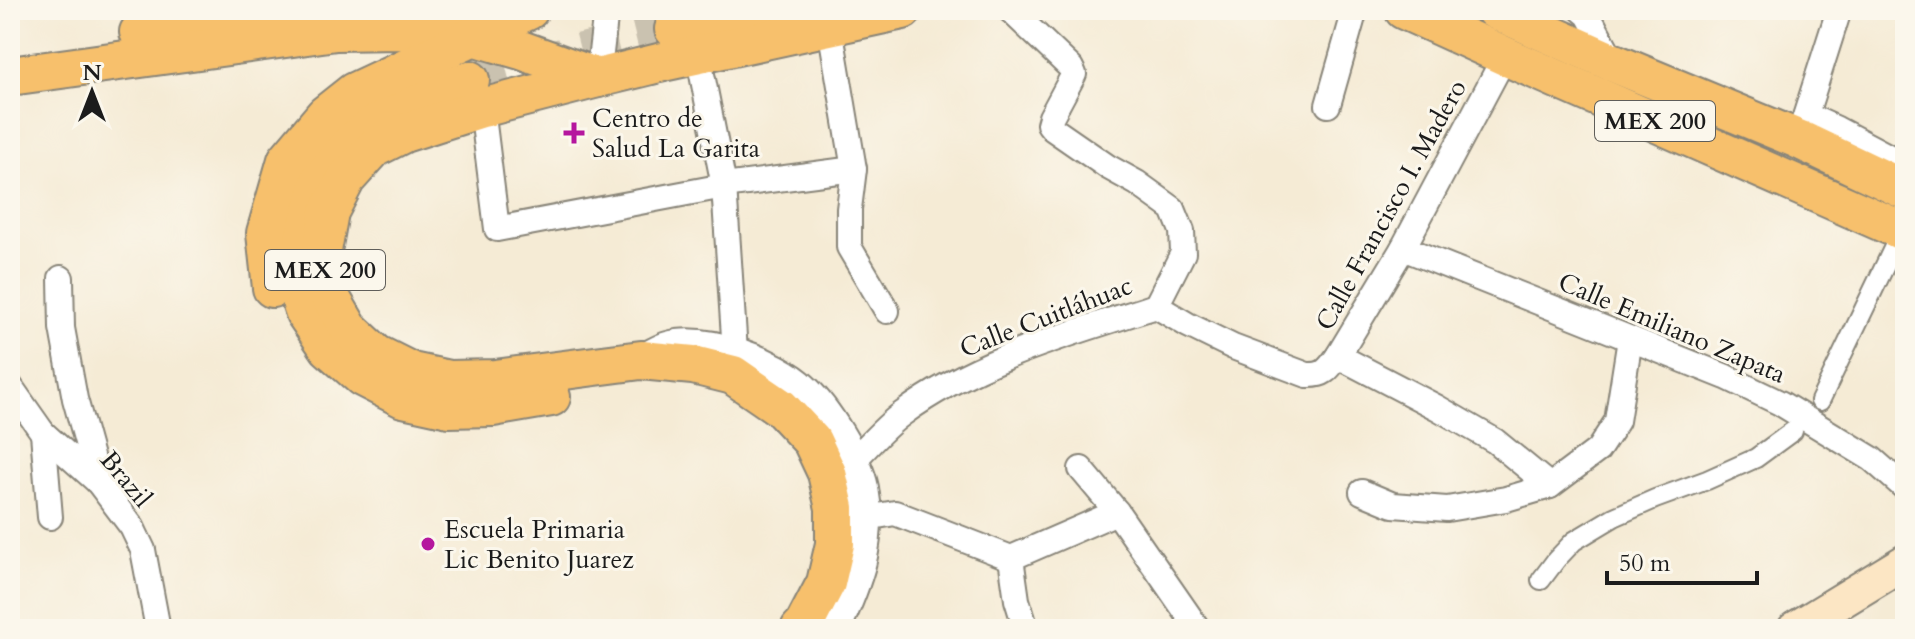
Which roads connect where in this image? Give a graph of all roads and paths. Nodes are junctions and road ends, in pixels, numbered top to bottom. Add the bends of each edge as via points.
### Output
1 (290, 10) edge
2 (529, 10) edge
3 (606, 10) edge
4 (759, 10) edge
5 (903, 10) edge
6 (1010, 10) edge
7 (1355, 10) edge
8 (1404, 10) edge
9 (1495, 10) edge
10 (1582, 10) edge
11 (1839, 10) edge
12 (196, 17) edge
13 (830, 27) junction
14 (336, 31) junction
15 (473, 36) junction
16 (673, 39) edge
17 (10, 51) edge
18 (1505, 56) junction
19 (1614, 63) junction
20 (10, 76) edge
21 (598, 78) junction
22 (354, 92) junction
23 (476, 94) junction
24 (1328, 105) dead end
25 (1802, 127) junction
26 (1903, 168) edge
27 (854, 169) junction
28 (724, 186) junction
29 (1903, 231) edge
30 (1403, 248) junction
31 (61, 278) dead end
32 (1156, 306) junction
33 (887, 311) dead end
34 (1630, 339) junction
35 (735, 352) junction
36 (1338, 356) junction
37 (641, 360) junction
38 (1319, 376) joint
39 (10, 386) edge
40 (556, 396) junction
41 (1820, 401) dead end
42 (1793, 431) dead end
43 (43, 433) junction
44 (853, 461) junction
45 (1081, 469) dead end
46 (98, 482) junction
47 (1550, 486) junction
48 (1905, 488) edge
49 (1362, 492) dead end
50 (1117, 512) junction
51 (50, 517) dead end
52 (866, 518) junction
53 (1011, 558) junction
54 (1905, 562) edge
55 (1541, 580) dead end
56 (158, 629) edge
57 (771, 629) edge
58 (800, 629) edge
59 (835, 629) edge
60 (1026, 629) edge
61 (1198, 629) edge
62 (1795, 629) edge

1 - 12 main road
2 - 15 main road
3 - 21 street
4 - 16 main road, MEX 200
5 - 13 main road, MEX 200
6 - 32 street via 1074,74 1051,117 1053,129 1173,209 1183,253
7 - 24 street
8 - 18 main road, MEX 200
9 - 19 main road, MEX 200
10 - 19 street
11 - 25 street
12 - 17 main road
13 - 16 main road, MEX 200
13 - 27 street
14 - 15 main road
14 - 20 main road
14 - 22 main road via 351,45 359,69
15 - 21 main road
15 - 22 main road
16 - 21 main road, MEX 200
16 - 28 street
18 - 29 main road, MEX 200
18 - 30 street, Calle Francisco I. Madero
19 - 25 main road, MEX 200
21 - 23 main road, MEX 200
22 - 40 main road via 325,115 287,160 266,233 272,288 304,353 330,382 363,405 447,427 497,424
23 - 28 street via 497,229
23 - 37 main road, MEX 200 via 374,148 346,179 329,212 322,251 328,293 349,329 376,354 412,372 449,380
23 - 40 main road, MEX 200 via 366,119 337,138 312,169 298,204 292,247 295,283 305,313 329,348 362,377 403,398 449,408
25 - 26 main road, MEX 200
27 - 28 street
27 - 33 street via 849,247
28 - 35 street
29 - 41 street
30 - 34 street, Calle Emiliano Zapata
30 - 36 street, Calle Francisco I. Madero
31 - 46 street via 62,328
32 - 38 street, Calle Cuitláhuac via 1233,347
32 - 44 street, Calle Cuitláhuac via 1028,348 955,381 901,415
34 - 47 street via 1617,421 1598,450
34 - 48 street, Calle Emiliano Zapata via 1780,403 1872,459
35 - 37 street via 699,344 669,346
35 - 44 street via 765,363 804,388
36 - 38 street, Calle Francisco I. Madero
36 - 47 street via 1495,441
37 - 58 main road via 733,375 781,408 812,441 835,508 835,544 826,583
39 - 43 street, Brazil
40 - 57 main road via 637,385 686,387 725,395 765,421 790,450 811,508 805,576 789,610
42 - 55 street via 1756,458 1614,517 1574,541
43 - 46 street, Brazil
43 - 51 street
44 - 52 street
45 - 50 street
46 - 56 street, Brazil via 143,550
47 - 49 street via 1447,509 1393,505
50 - 53 street
50 - 61 street
52 - 53 street via 895,513
52 - 59 street via 863,559
53 - 60 street
54 - 62 main road

